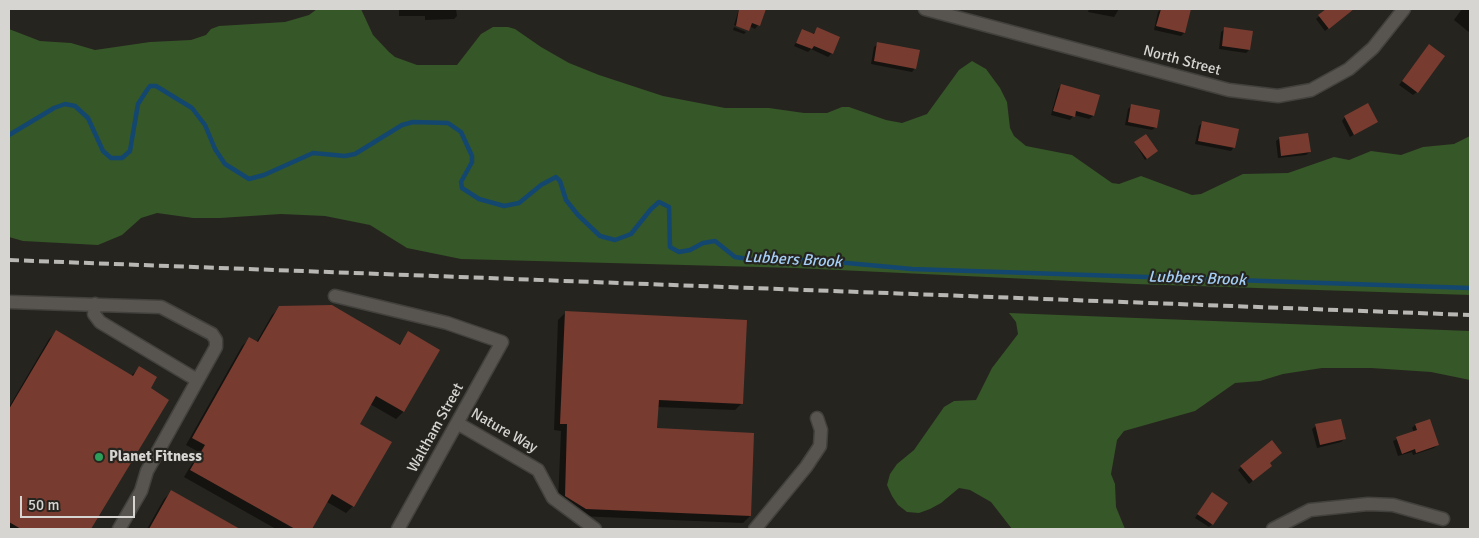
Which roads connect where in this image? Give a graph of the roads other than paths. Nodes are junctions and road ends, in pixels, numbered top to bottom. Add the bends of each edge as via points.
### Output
1 (925, 9) edge
2 (1404, 9) edge
3 (335, 296) dead end
4 (9, 302) edge
5 (95, 304) junction
6 (197, 380) junction
7 (817, 418) dead end
8 (457, 423) junction
9 (1443, 519) dead end
10 (119, 529) edge
11 (398, 529) edge
12 (595, 529) edge
13 (755, 529) edge
14 (1273, 529) edge

1 - 2 street, North Street via 1229,90 1278,96 1311,90 1338,76 1373,48
3 - 8 street, Waltham Street via 447,323 502,342
4 - 5 street
5 - 6 street via 94,314 100,322
5 - 6 street via 164,308 214,336 216,345
6 - 10 street
7 - 13 street via 821,430 820,446
8 - 11 street, Waltham Street
8 - 12 street, Nature Way via 538,470 553,498
9 - 14 street via 1393,505 1368,504 1310,510

